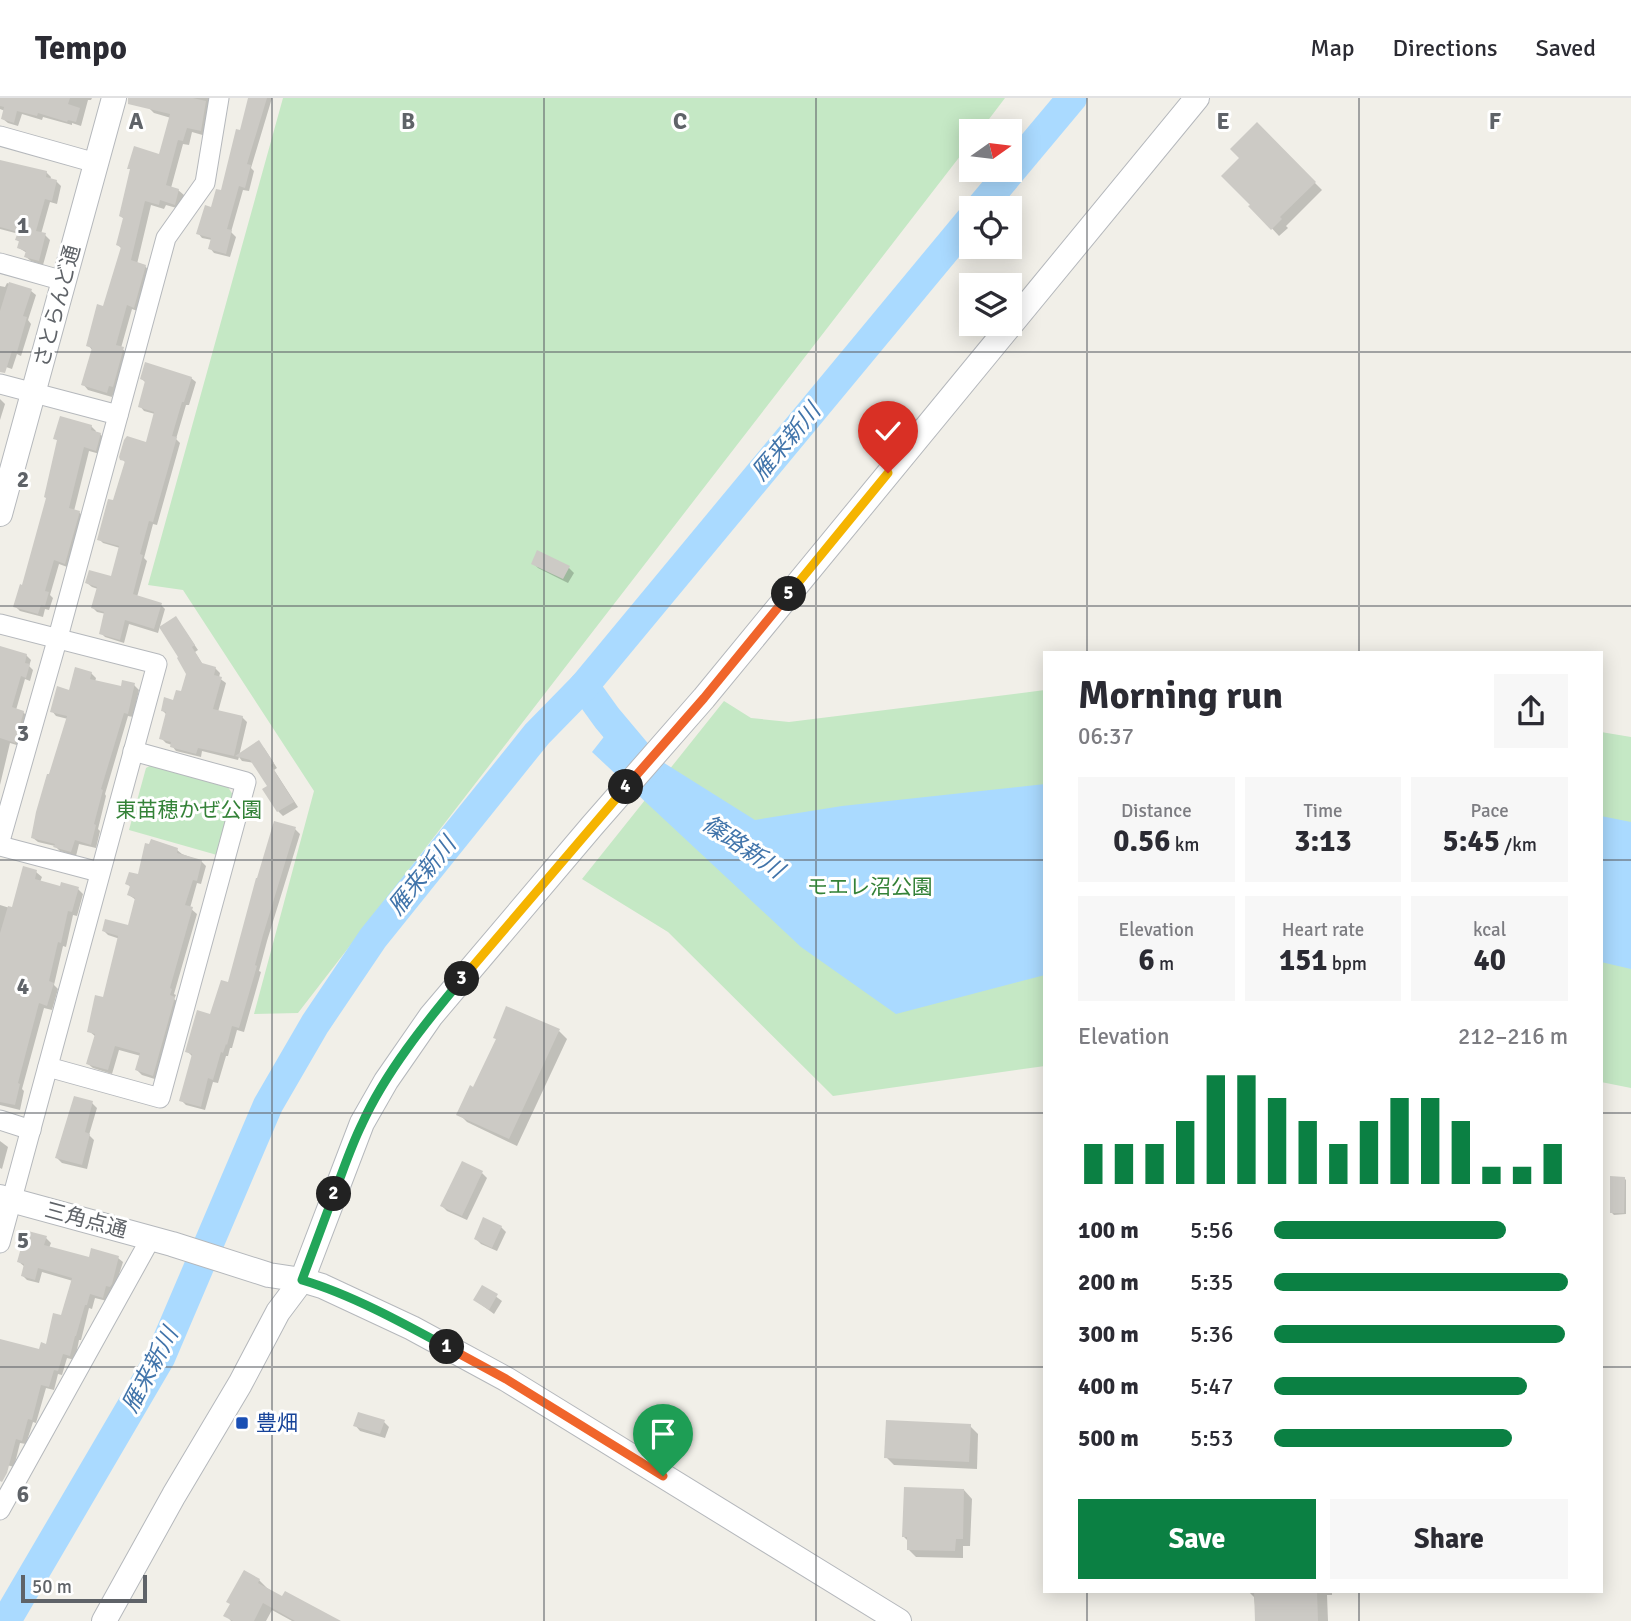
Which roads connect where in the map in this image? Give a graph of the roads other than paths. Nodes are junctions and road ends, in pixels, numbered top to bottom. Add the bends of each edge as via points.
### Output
1 (114, 98) edge
2 (219, 98) edge
3 (1196, 98) edge
4 (0, 136) edge
5 (96, 163) junction
6 (0, 263) edge
7 (64, 281) junction
8 (0, 384) edge
9 (33, 392) junction
10 (118, 415) junction
11 (1, 507) edge
12 (0, 624) edge
13 (57, 639) junction
14 (133, 751) junction
15 (0, 844) edge
16 (99, 872) junction
17 (48, 1068) junction
18 (0, 1121) edge
19 (31, 1130) junction
20 (6, 1199) edge
21 (162, 1241) junction
22 (0, 1243) edge
23 (302, 1280) junction
24 (1, 1505) edge
25 (104, 1621) edge
26 (899, 1621) edge

1 - 5 street, さとらんど通
2 - 10 street via 205,183 166,238
3 - 23 street via 696,707 431,1016 362,1123
4 - 5 street
5 - 7 street, さとらんど通
6 - 7 street
7 - 9 street, さとらんど通
8 - 9 street
9 - 10 street
9 - 11 street, さとらんど通
10 - 13 street
12 - 13 street
13 - 14 street via 157,664
13 - 15 street
14 - 16 street
14 - 17 street via 246,782 160,1098
15 - 16 street
16 - 17 street
17 - 19 street
18 - 19 street
19 - 20 street
20 - 21 street, 三角点通
20 - 22 street
21 - 23 street, 三角点通 via 269,1275
21 - 24 street
23 - 25 street via 278,1312
23 - 26 street via 412,1328 506,1379

